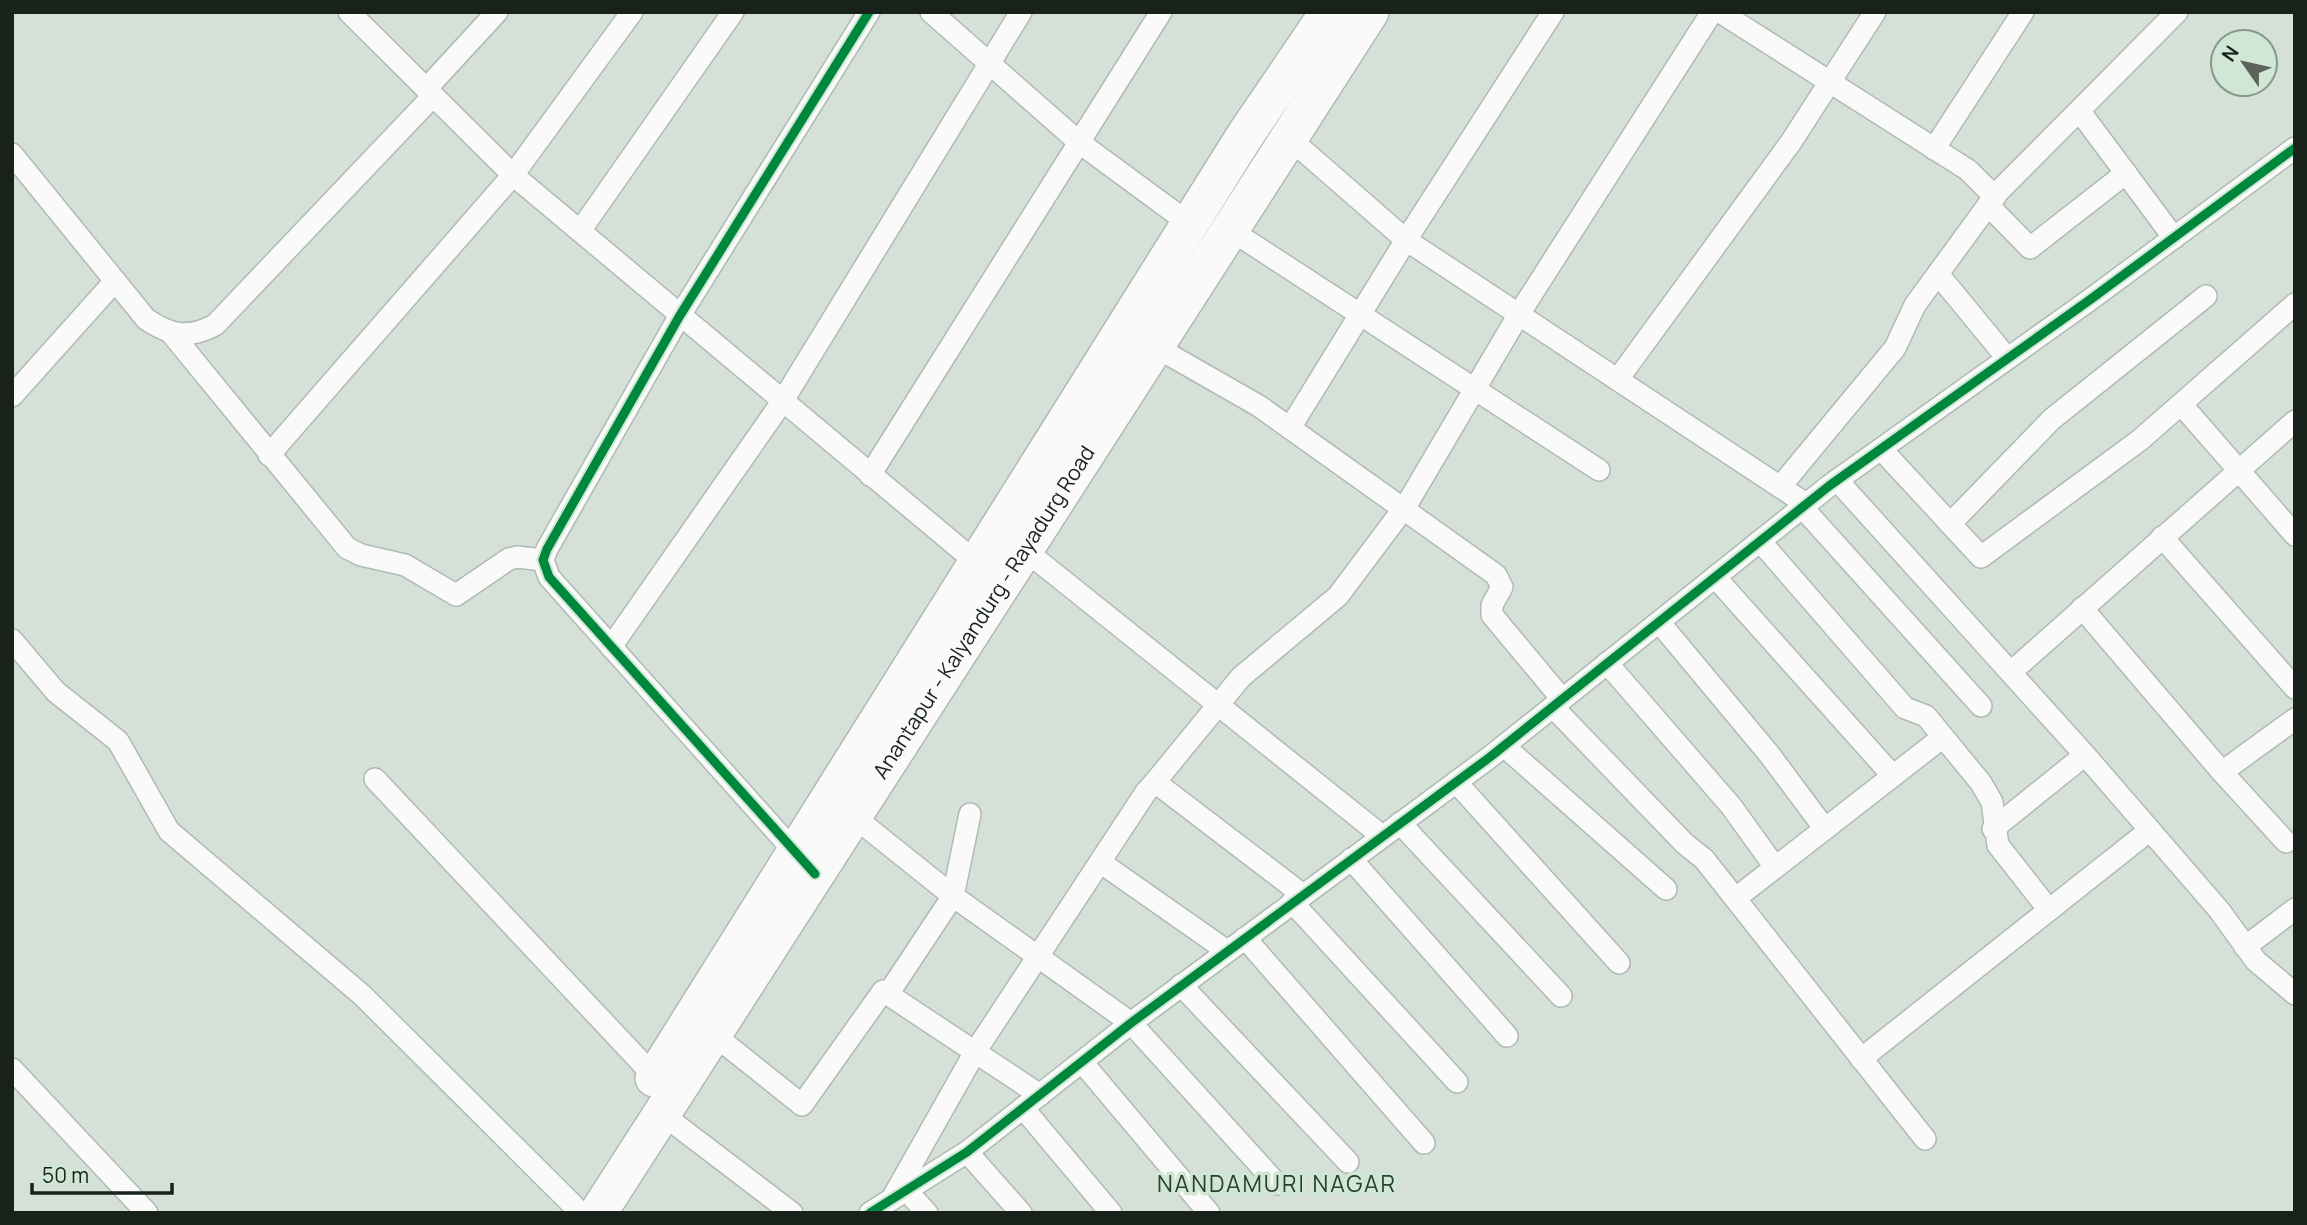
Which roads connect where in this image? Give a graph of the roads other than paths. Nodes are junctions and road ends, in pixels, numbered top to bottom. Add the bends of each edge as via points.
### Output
1 (349, 12) edge
2 (497, 12) edge
3 (632, 12) edge
4 (733, 12) edge
5 (869, 12) edge
6 (931, 12) edge
7 (1021, 12) edge
8 (1161, 12) edge
9 (1329, 12) edge
10 (1370, 12) edge
11 (1553, 12) edge
12 (1712, 12) edge
13 (1720, 12) edge
14 (1875, 12) edge
15 (2022, 12) edge
16 (2177, 12) edge
17 (989, 62) junction
18 (1829, 83) junction
19 (429, 92) junction
20 (2081, 113) junction
21 (1289, 138) junction
22 (1080, 143) junction
23 (2295, 148) edge
24 (1934, 149) junction
25 (12, 154) edge
26 (2126, 173) junction
27 (513, 175) junction
28 (1992, 201) junction
29 (1190, 224) junction
30 (1229, 229) junction
31 (580, 231) junction
32 (2174, 238) junction
33 (1406, 240) junction
34 (1938, 274) junction
35 (115, 281) junction
36 (2206, 296) dead end
37 (2295, 304) edge
38 (1520, 314) junction
39 (1359, 316) junction
40 (679, 317) junction
41 (172, 334) junction
42 (1154, 346) junction
43 (2007, 358) junction
44 (1618, 379) junction
45 (1474, 390) junction
46 (12, 396) edge
47 (782, 402) junction
48 (2181, 404) junction
49 (2295, 421) edge
50 (1290, 428) junction
51 (1881, 449) junction
52 (270, 455) junction
53 (2240, 469) junction
54 (1600, 470) dead end
55 (870, 475) junction
56 (1837, 480) junction
57 (1780, 487) junction
58 (1804, 506) junction
59 (1402, 510) junction
60 (1950, 524) junction
61 (2295, 535) edge
62 (2162, 537) junction
63 (1760, 541) junction
64 (1026, 551) junction
65 (543, 561) junction
66 (977, 563) junction
67 (1715, 577) junction
68 (2082, 608) junction
69 (1659, 622) junction
70 (12, 640) edge
71 (611, 647) junction
72 (1607, 663) junction
73 (2011, 672) junction
74 (2295, 688) edge
75 (1557, 703) junction
76 (1981, 706) dead end
77 (1217, 707) junction
78 (2295, 719) edge
79 (1943, 737) junction
80 (1504, 746) junction
81 (2085, 755) junction
82 (2222, 772) junction
83 (1893, 776) junction
84 (375, 779) dead end
85 (1156, 782) junction
86 (1456, 782) junction
87 (970, 814) dead end
88 (853, 816) junction
89 (1400, 823) junction
90 (1825, 829) junction
91 (1993, 829) junction
92 (2150, 830) junction
93 (1382, 836) junction
94 (2286, 842) dead end
95 (1351, 859) junction
96 (1100, 862) junction
97 (805, 864) junction
98 (1775, 867) junction
99 (1666, 890) dead end
100 (953, 896) junction
101 (1736, 898) junction
102 (1298, 899) junction
103 (2295, 909) edge
104 (2049, 910) junction
105 (1245, 938) junction
106 (2245, 947) junction
107 (1227, 951) junction
108 (1039, 958) junction
109 (1619, 963) dead end
110 (1181, 985) junction
111 (2295, 993) edge
112 (888, 994) junction
113 (1561, 996) dead end
114 (1131, 1023) junction
115 (713, 1034) junction
116 (1507, 1036) dead end
117 (975, 1052) junction
118 (1861, 1059) junction
119 (1082, 1062) junction
120 (12, 1069) edge
121 (655, 1077) junction
122 (1457, 1082) dead end
123 (1032, 1101) junction
124 (662, 1114) junction
125 (1925, 1139) dead end
126 (1424, 1143) dead end
127 (967, 1152) junction
128 (1348, 1162) dead end
129 (1277, 1184) dead end
130 (899, 1195) junction
131 (581, 1211) edge
132 (147, 1213) edge
133 (792, 1213) edge
134 (870, 1213) edge
135 (927, 1213) edge
136 (1021, 1213) edge
137 (1111, 1213) edge
138 (1209, 1213) edge

1 - 19 street
2 - 19 street
3 - 27 street
4 - 31 street
5 - 40 street
6 - 17 street
7 - 17 street
8 - 22 street
9 - 29 highway, Anantapur - Kalyandurg - Rayadurg Road
10 - 21 highway, Anantapur - Kalyandurg - Rayadurg Road
11 - 33 street
12 - 38 street
13 - 18 street
14 - 18 street
15 - 24 street
16 - 20 street
17 - 22 street
17 - 47 street
18 - 24 street
18 - 44 street
19 - 27 street
19 - 41 street via 215,324 199,333
20 - 26 street
20 - 28 street
21 - 30 highway, Anantapur - Kalyandurg - Rayadurg Road
21 - 33 street
22 - 29 street
22 - 55 street
23 - 32 street
24 - 28 street via 1976,176
25 - 35 street
26 - 28 street via 2034,247 2025,247
26 - 32 street
27 - 31 street
27 - 52 street
28 - 34 street
29 - 66 highway, Anantapur - Kalyandurg - Rayadurg Road
30 - 39 street
30 - 42 highway, Anantapur - Kalyandurg - Rayadurg Road
31 - 40 street
32 - 43 street
33 - 38 street
33 - 39 street
34 - 43 street
34 - 57 street via 1915,305 1895,348
35 - 41 street via 146,319
35 - 46 street
36 - 60 street via 2052,419
37 - 48 street
38 - 44 street
38 - 45 street
39 - 45 street
39 - 50 street
40 - 47 street
40 - 65 street
41 - 52 street
42 - 50 street
42 - 64 highway, Anantapur - Kalyandurg - Rayadurg Road
43 - 51 street
44 - 57 street
45 - 54 street
45 - 59 street
47 - 55 street
47 - 71 street
48 - 53 street
48 - 60 street via 2140,440 1981,557
49 - 53 street
50 - 59 street
51 - 56 street
51 - 60 street
52 - 65 street via 347,548 405,565 447,592 465,592 517,557
53 - 61 street
53 - 62 street
55 - 66 street
56 - 58 street
56 - 73 street
57 - 58 street
58 - 63 street
58 - 76 street
59 - 75 street via 1496,575 1502,587 1492,615
59 - 77 street via 1339,596 1241,677
62 - 68 street
62 - 74 street
63 - 67 street
63 - 79 street via 1905,708 1926,716
64 - 77 street
64 - 88 highway, Anantapur - Kalyandurg - Rayadurg Road
65 - 71 street via 548,577
66 - 97 highway, Anantapur - Kalyandurg - Rayadurg Road
67 - 69 street
67 - 83 street
68 - 73 street
68 - 82 street
69 - 72 street
69 - 90 street
70 - 131 street via 56,692 118,741 169,831 362,995
71 - 97 street
72 - 75 street
72 - 98 street via 1731,806
73 - 81 street
75 - 80 street
75 - 101 street
77 - 85 street
77 - 93 street
78 - 82 street
79 - 83 street
79 - 91 street via 1988,793
80 - 86 street
80 - 99 street
81 - 91 street
81 - 92 street
82 - 94 street
83 - 90 street
84 - 121 street
85 - 96 street
85 - 102 street
86 - 89 street
86 - 109 street
87 - 100 street
88 - 97 highway, Anantapur - Kalyandurg - Rayadurg Road
88 - 100 street
89 - 93 street
89 - 113 street
90 - 98 street
91 - 104 street via 1998,845
92 - 104 street
92 - 106 street via 2220,910
93 - 95 street
95 - 102 street
95 - 116 street
96 - 107 street
96 - 108 street
97 - 115 highway, Anantapur - Kalyandurg - Rayadurg Road
97 - 121 highway, Anantapur - Kalyandurg - Rayadurg Road
98 - 101 street
100 - 108 street
100 - 112 street
101 - 118 street
102 - 105 street
102 - 122 street
103 - 106 street
104 - 118 street
105 - 107 street
105 - 126 street
106 - 111 street via 2262,968
107 - 110 street
108 - 114 street
108 - 117 street
110 - 114 street
110 - 128 street
112 - 115 street via 883,991 802,1105
112 - 117 street
114 - 119 street
114 - 129 street
115 - 124 highway, Anantapur - Kalyandurg - Rayadurg Road
117 - 123 street
117 - 130 street
118 - 125 street
119 - 123 street
119 - 138 street
120 - 132 street
121 - 131 highway, Anantapur - Kalyandurg - Rayadurg Road
123 - 127 street
123 - 137 street
124 - 131 highway, Anantapur - Kalyandurg - Rayadurg Road
124 - 133 street
127 - 130 street
127 - 136 street
130 - 134 street
130 - 135 street

